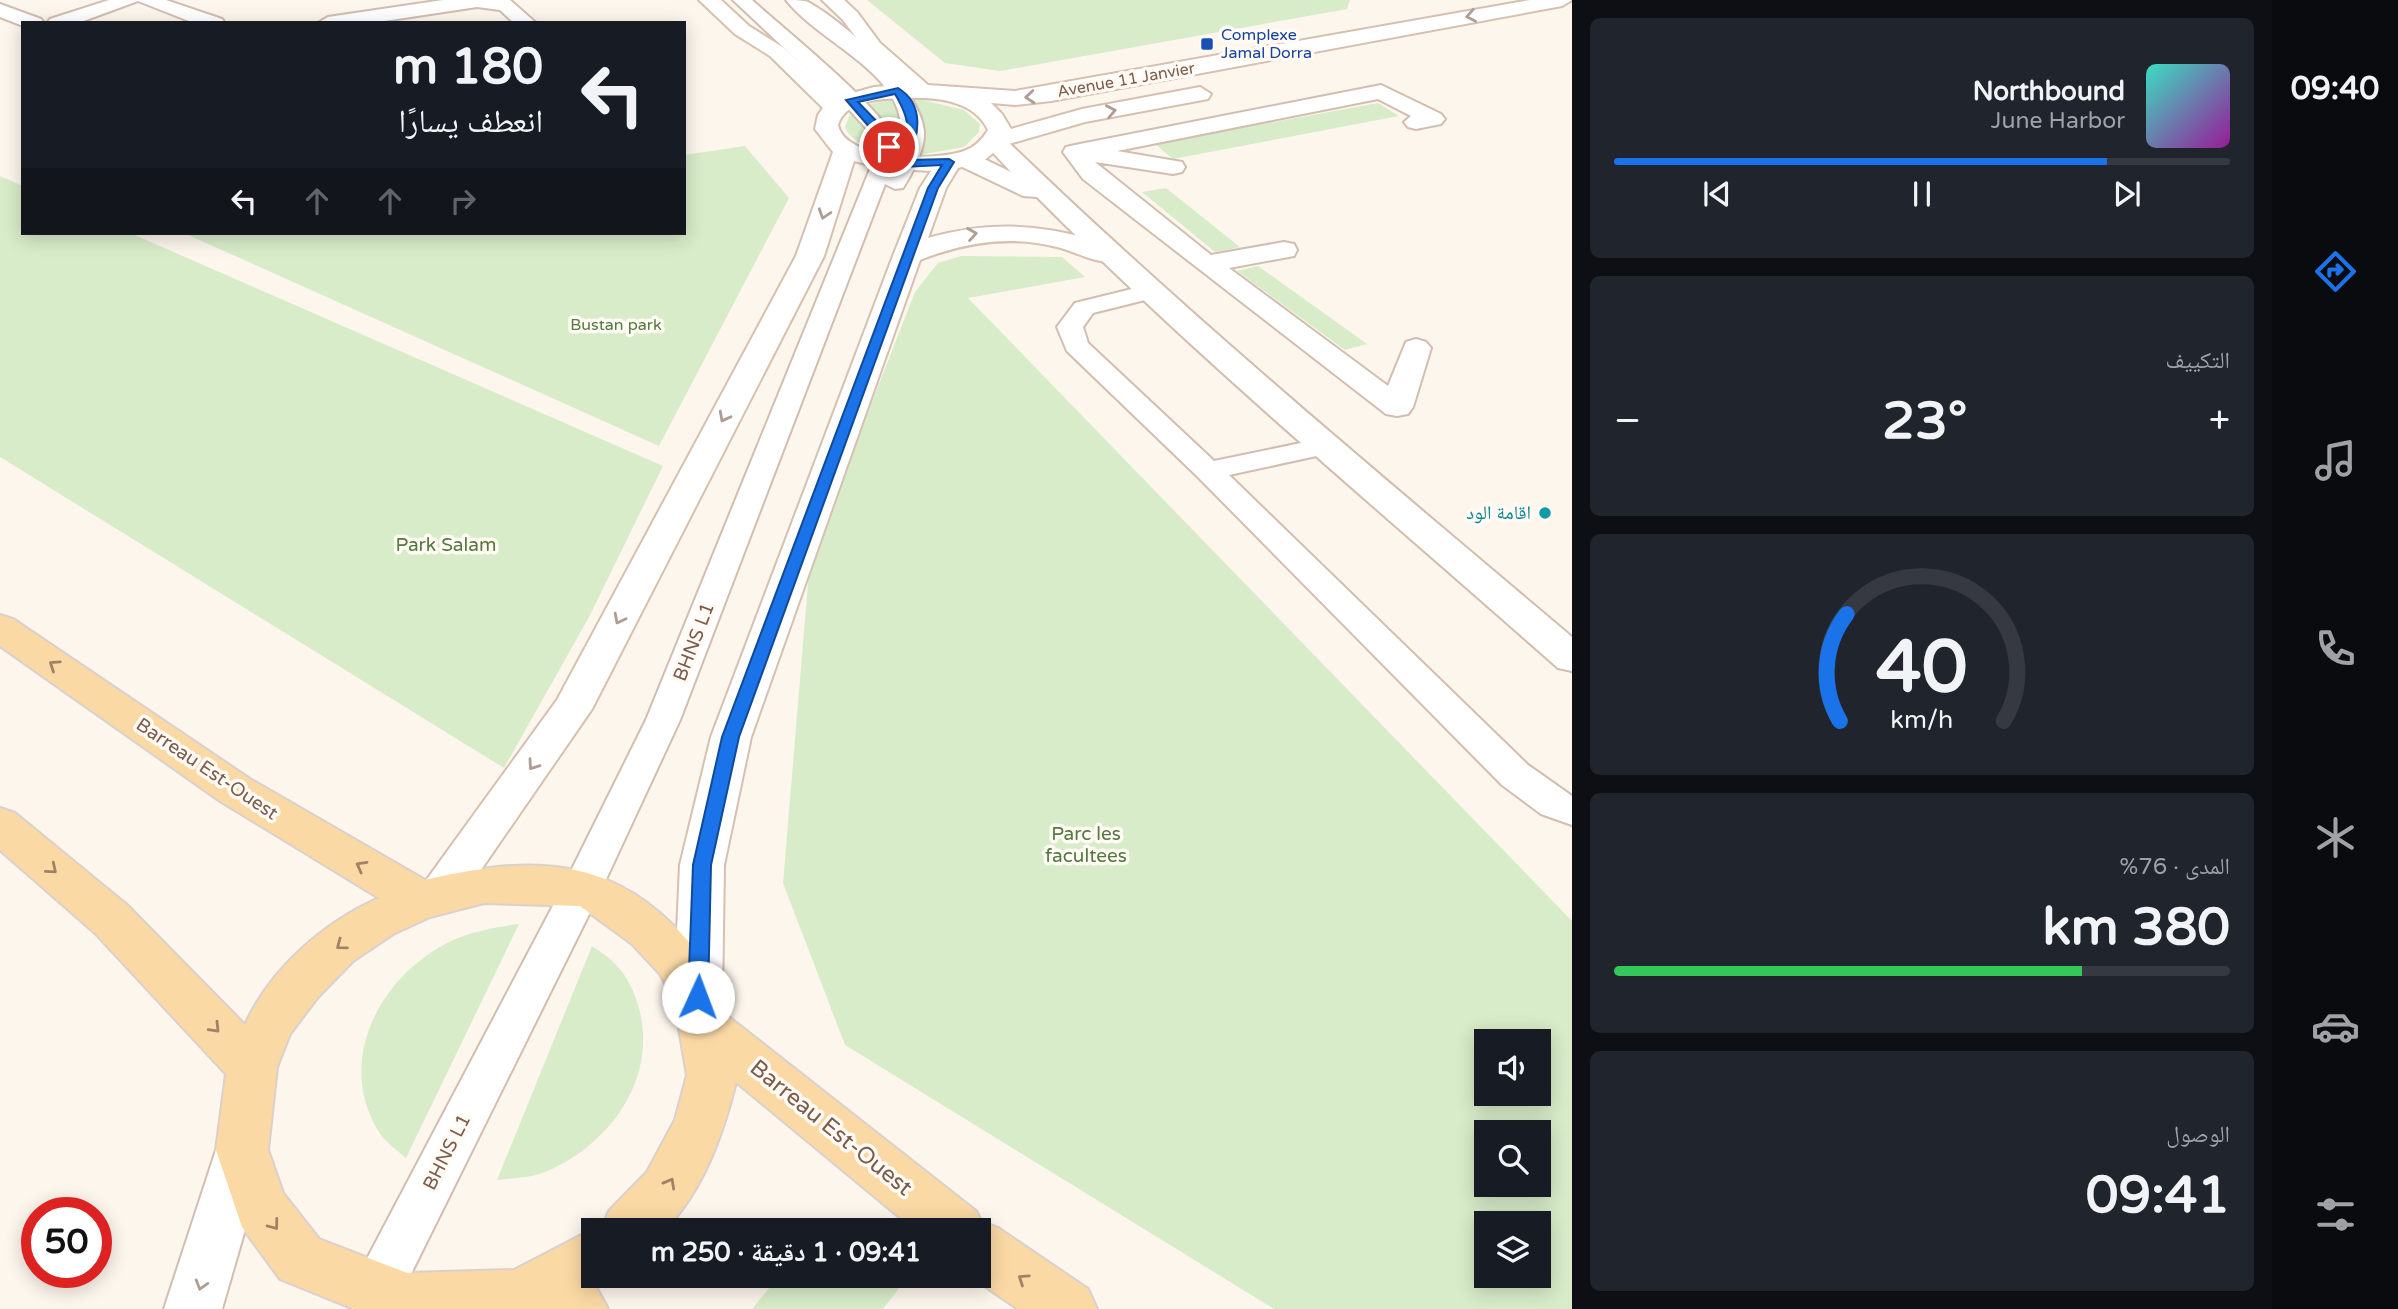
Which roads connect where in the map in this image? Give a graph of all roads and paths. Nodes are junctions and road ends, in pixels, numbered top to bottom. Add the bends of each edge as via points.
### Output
1 (129, 0) edge
2 (147, 0) edge
3 (709, 0) edge
4 (742, 0) edge
5 (795, 0) edge
6 (832, 0) edge
7 (1562, 0) edge
8 (0, 10) edge
9 (29, 21) edge
10 (63, 21) edge
11 (209, 21) edge
12 (342, 21) edge
13 (524, 21) edge
14 (1219, 90) dead end
15 (918, 92) junction
16 (844, 104) junction
17 (1416, 122) dead end
18 (996, 141) junction
19 (1075, 152) junction
20 (877, 158) junction
21 (957, 160) junction
22 (1173, 167) dead end
23 (1050, 198) junction
24 (1284, 250) dead end
25 (1111, 255) junction
26 (907, 256) junction
27 (1206, 264) junction
28 (1152, 291) junction
29 (1416, 348) dead end
30 (1325, 446) junction
31 (1208, 471) junction
32 (0, 628) edge
33 (1572, 658) edge
34 (1572, 811) edge
35 (0, 825) edge
36 (590, 891) junction
37 (430, 897) junction
38 (701, 1012) junction
39 (252, 1067) junction
40 (242, 1150) junction
41 (640, 1218) edge
42 (943, 1218) edge
43 (991, 1257) edge
44 (581, 1266) edge
45 (535, 1301) edge
46 (392, 1302) edge
47 (193, 1309) edge
48 (1068, 1309) edge

1 - 10 street
2 - 11 street
3 - 16 street
4 - 16 lane
5 - 15 lane, BHNS L1 via 876,68
6 - 15 street
7 -> 15 street, Avenue 11 Janvier via 1039,96
8 - 9 street
12 - 13 street via 477,1 506,5
18 -> 14 street, Avenue 11 Janvier via 1082,116
15 - 16 street
15 - 18 street via 974,103 988,111 1000,130
15 - 20 lane, BHNS L1 via 912,114 914,133
16 - 20 lane via 885,136 889,147
16 - 20 street via 828,117 830,136
17 - 19 street via 1433,119 1381,92
18 - 21 street, Avenue 11 Janvier
18 - 23 street
19 - 22 street
19 - 27 street via 1092,174
20 - 21 street
20 - 36 lane, BHNS L1 via 681,727
20 -> 37 street via 810,256 572,709
21 - 23 street
21 - 26 street via 933,188
23 - 25 street
24 - 27 street
26 -> 25 street via 951,238 1002,231 1056,236
25 - 28 street
26 - 38 street via 731,737 702,865
27 - 29 street via 1397,407
28 - 30 street
28 - 31 lane via 1084,308 1070,327 1076,346
30 - 31 lane
30 - 33 street
31 - 34 lane via 1515,775 1554,804
37 -> 32 main road, Barreau Est-Ouest via 301,832
35 -> 39 main road via 111,919
36 - 37 main road via 484,885
36 - 38 main road via 648,929 677,960
36 - 46 lane, BHNS L1
37 -> 39 main road via 367,926 336,947 300,982 271,1022
41 -> 38 main road via 666,1191 699,1126 712,1074
38 - 42 main road, Barreau Est-Ouest
39 - 40 main road
40 -> 46 main road via 261,1208 300,1259
40 -> 47 street
48 -> 43 main road
44 - 45 main road
45 - 46 main road

